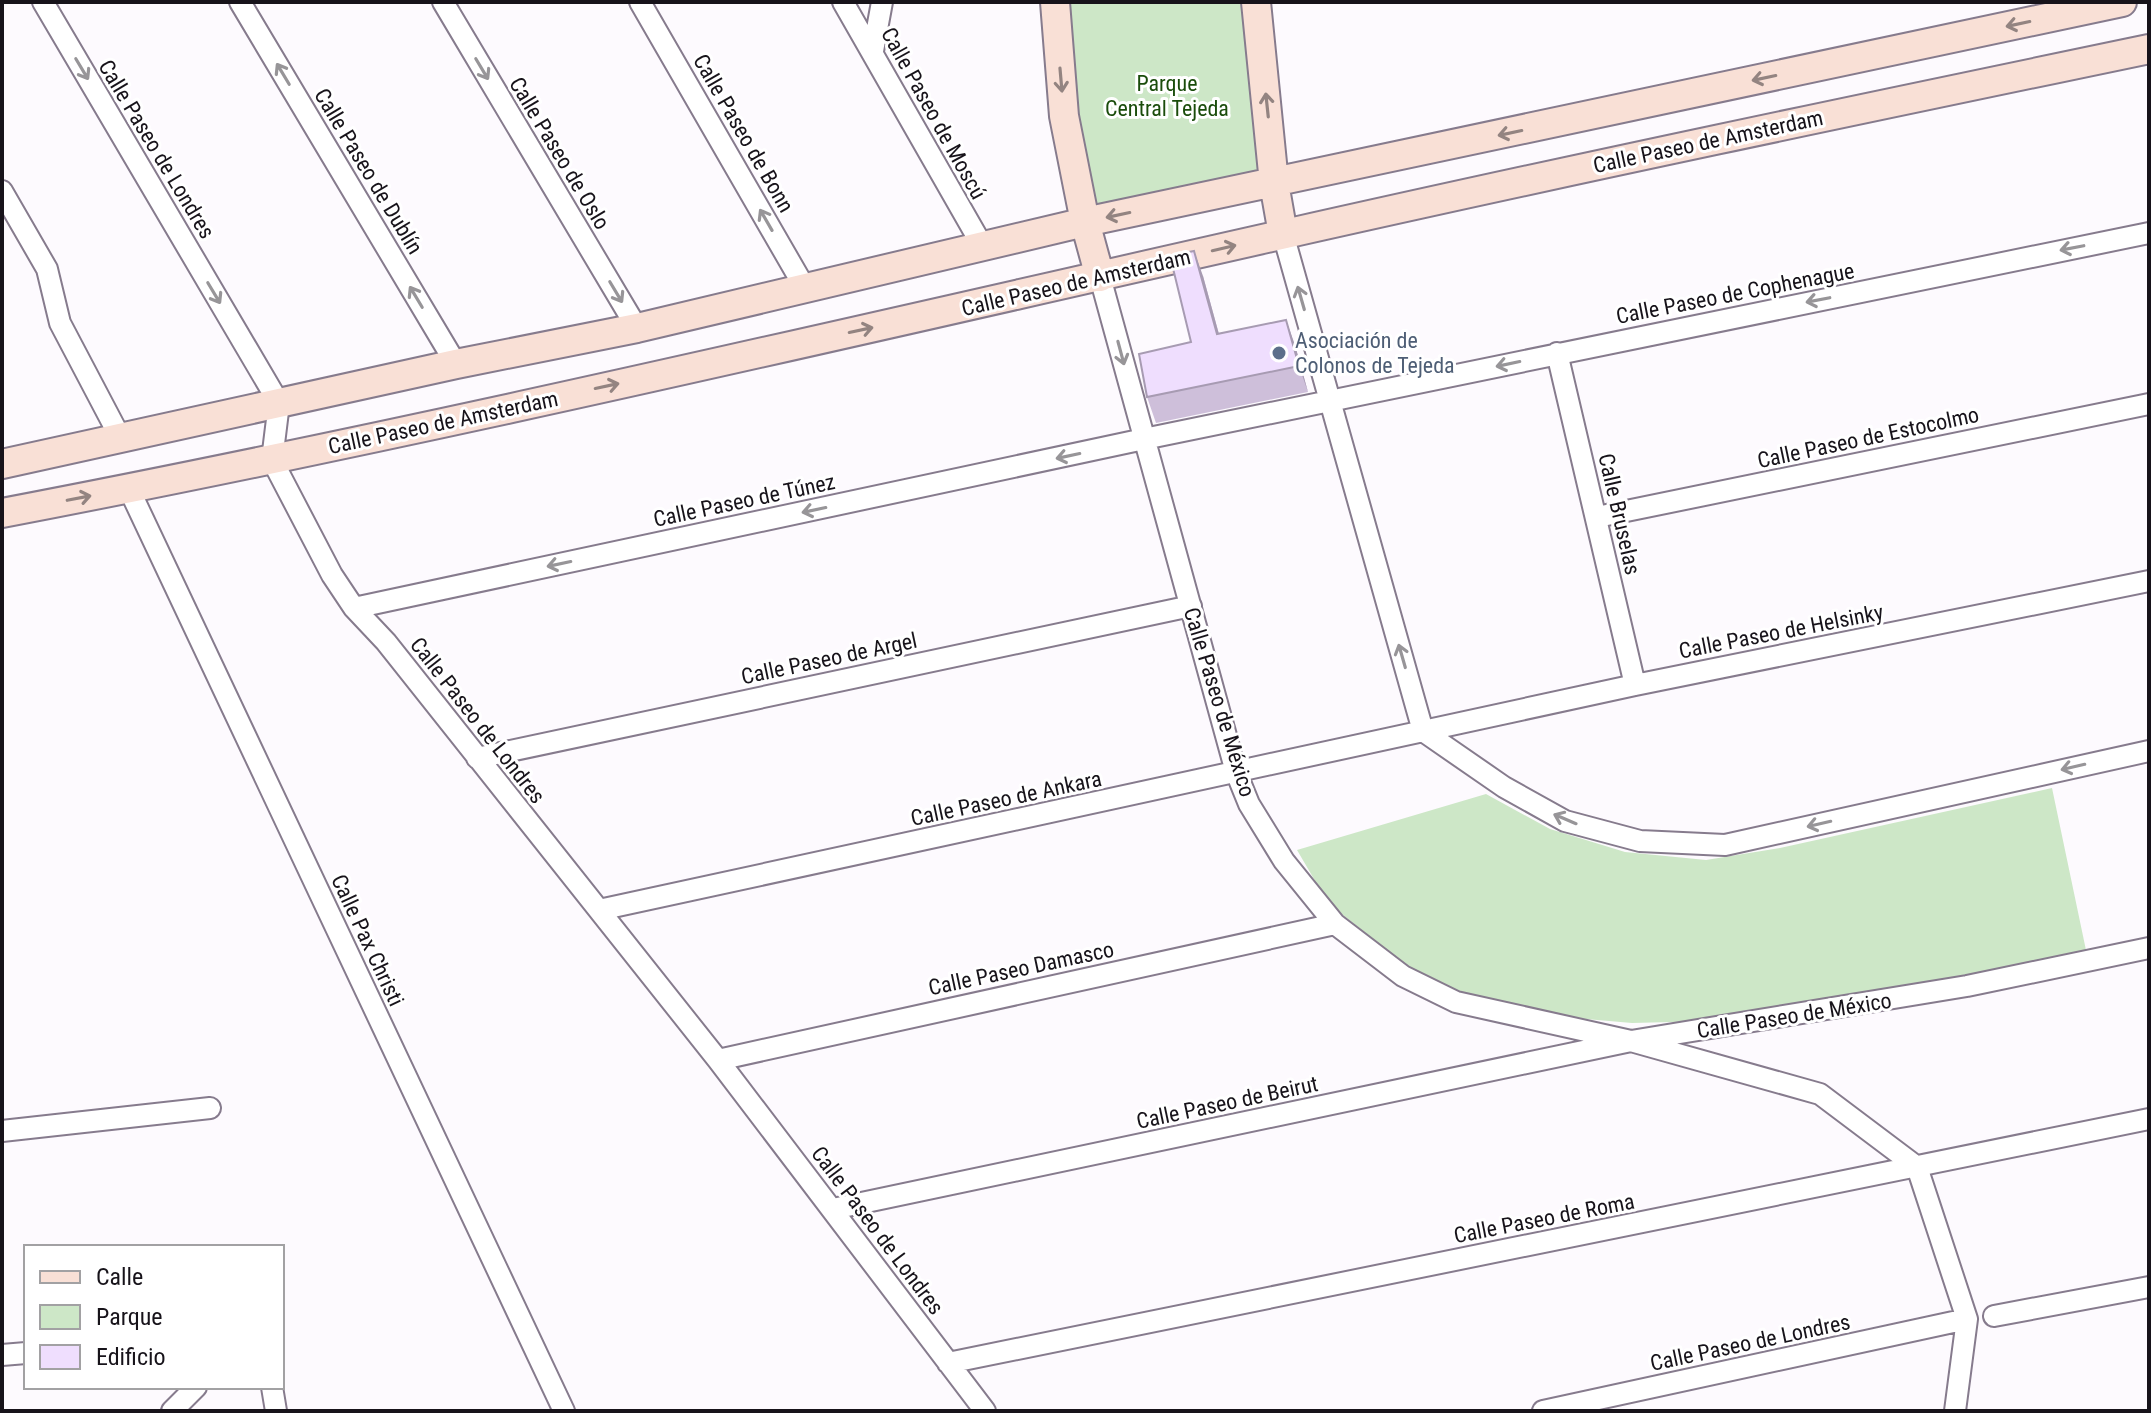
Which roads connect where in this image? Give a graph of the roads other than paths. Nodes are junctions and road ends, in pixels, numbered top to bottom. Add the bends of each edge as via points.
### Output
1 (43, 2) edge
2 (240, 2) edge
3 (443, 2) edge
4 (640, 2) edge
5 (843, 2) edge
6 (882, 2) edge
7 (1055, 2) edge
8 (1256, 2) edge
9 (2122, 2) edge
10 (2149, 49) edge
11 (873, 51) junction
12 (1274, 183) junction
13 (2, 191) edge
14 (1085, 222) junction
15 (2149, 233) edge
16 (1283, 234) junction
17 (983, 247) junction
18 (1100, 277) junction
19 (805, 288) junction
20 (637, 328) junction
21 (1557, 353) junction
22 (456, 364) junction
23 (279, 403) junction
24 (1330, 403) junction
25 (2149, 404) edge
26 (121, 439) junction
27 (1144, 439) junction
28 (272, 460) junction
29 (2, 464) edge
30 (129, 489) junction
31 (2, 513) edge
32 (1597, 517) junction
33 (2149, 581) edge
34 (1191, 606) junction
35 (354, 608) junction
36 (1635, 685) junction
37 (1423, 731) junction
38 (2149, 751) edge
39 (477, 758) junction
40 (1236, 772) junction
41 (599, 910) junction
42 (1335, 924) junction
43 (2149, 948) edge
44 (1631, 1041) junction
45 (718, 1060) junction
46 (210, 1108) dead end
47 (2149, 1119) edge
48 (2, 1131) edge
49 (1917, 1167) junction
50 (833, 1209) junction
51 (2149, 1287) edge
52 (1994, 1316) dead end
53 (1967, 1319) junction
54 (24, 1353) edge
55 (2, 1355) edge
56 (948, 1363) junction
57 (194, 1389) edge
58 (272, 1389) edge
59 (172, 1411) edge
60 (276, 1411) edge
61 (564, 1411) edge
62 (985, 1411) edge
63 (1543, 1411) edge
64 (1955, 1411) edge

1 -> 23 street, Calle Paseo de Londres
22 -> 2 street, Calle Paseo de Dublín
3 -> 20 street, Calle Paseo de Oslo
19 -> 4 street, Calle Paseo de Bonn
5 - 11 street, Calle Paseo de Moscú
6 - 11 street
7 -> 14 main road, Calle Paseo de México via 1064,116
12 -> 8 main road
9 -> 12 main road
10 - 16 main road, Calle Paseo de Amsterdam
11 - 17 street, Calle Paseo de Moscú
12 -> 14 main road
12 - 16 main road
13 - 26 street via 47,269 60,323
14 - 17 main road
14 - 18 main road, Calle Paseo de México
15 -> 21 street, Calle Paseo de Cophenague
18 -> 16 main road, Calle Paseo de Amsterdam
24 -> 16 street
17 - 19 main road
18 -> 27 street, Calle Paseo de México
28 -> 18 main road, Calle Paseo de Amsterdam
19 - 20 main road
20 - 22 main road
21 -> 24 street, Calle Paseo de Cophenague
21 - 32 street, Calle Bruselas
22 - 23 main road
23 - 26 main road
23 - 28 street
24 - 27 street, Calle Paseo de Túnez
37 -> 24 street
25 - 32 street, Calle Paseo de Estocolmo
26 - 29 main road
27 - 34 street, Calle Paseo de México
27 -> 35 street, Calle Paseo de Túnez
28 - 30 main road, Calle Paseo de Amsterdam
28 - 35 street, Calle Paseo de Londres
31 -> 30 main road, Calle Paseo de Amsterdam
30 - 61 street, Calle Pax Christi
32 - 36 street, Calle Bruselas
33 - 36 street, Calle Paseo de Helsinky
34 - 39 street, Calle Paseo de Argel
34 - 40 street, Calle Paseo de México
35 - 39 street, Calle Paseo de Londres
36 - 37 street, Calle Paseo de Helsinky
38 -> 37 street via 1725,845 1640,841 1565,821
37 - 40 street, Calle Paseo de Ankara
39 - 41 street, Calle Paseo de Londres
40 - 41 street, Calle Paseo de Ankara
40 - 42 street, Calle Paseo de México via 1284,861
41 - 45 street, Calle Paseo de Londres
42 - 44 street, Calle Paseo de México via 1403,976 1456,1002
42 - 45 street, Calle Paseo Damasco
43 - 44 street, Calle Paseo de México via 1967,986
44 - 49 street via 1820,1094
44 - 50 street, Calle Paseo de Beirut
45 - 50 street, Calle Paseo de Londres
46 - 48 street
47 - 49 street, Calle Paseo de Roma
49 - 53 street
49 - 56 street, Calle Paseo de Roma
50 - 56 street, Calle Paseo de Londres
51 - 52 street
53 - 63 street, Calle Paseo de Londres
53 - 64 street
54 - 55 street
56 - 62 street, Calle Paseo de Londres
57 - 59 street
58 - 60 street

